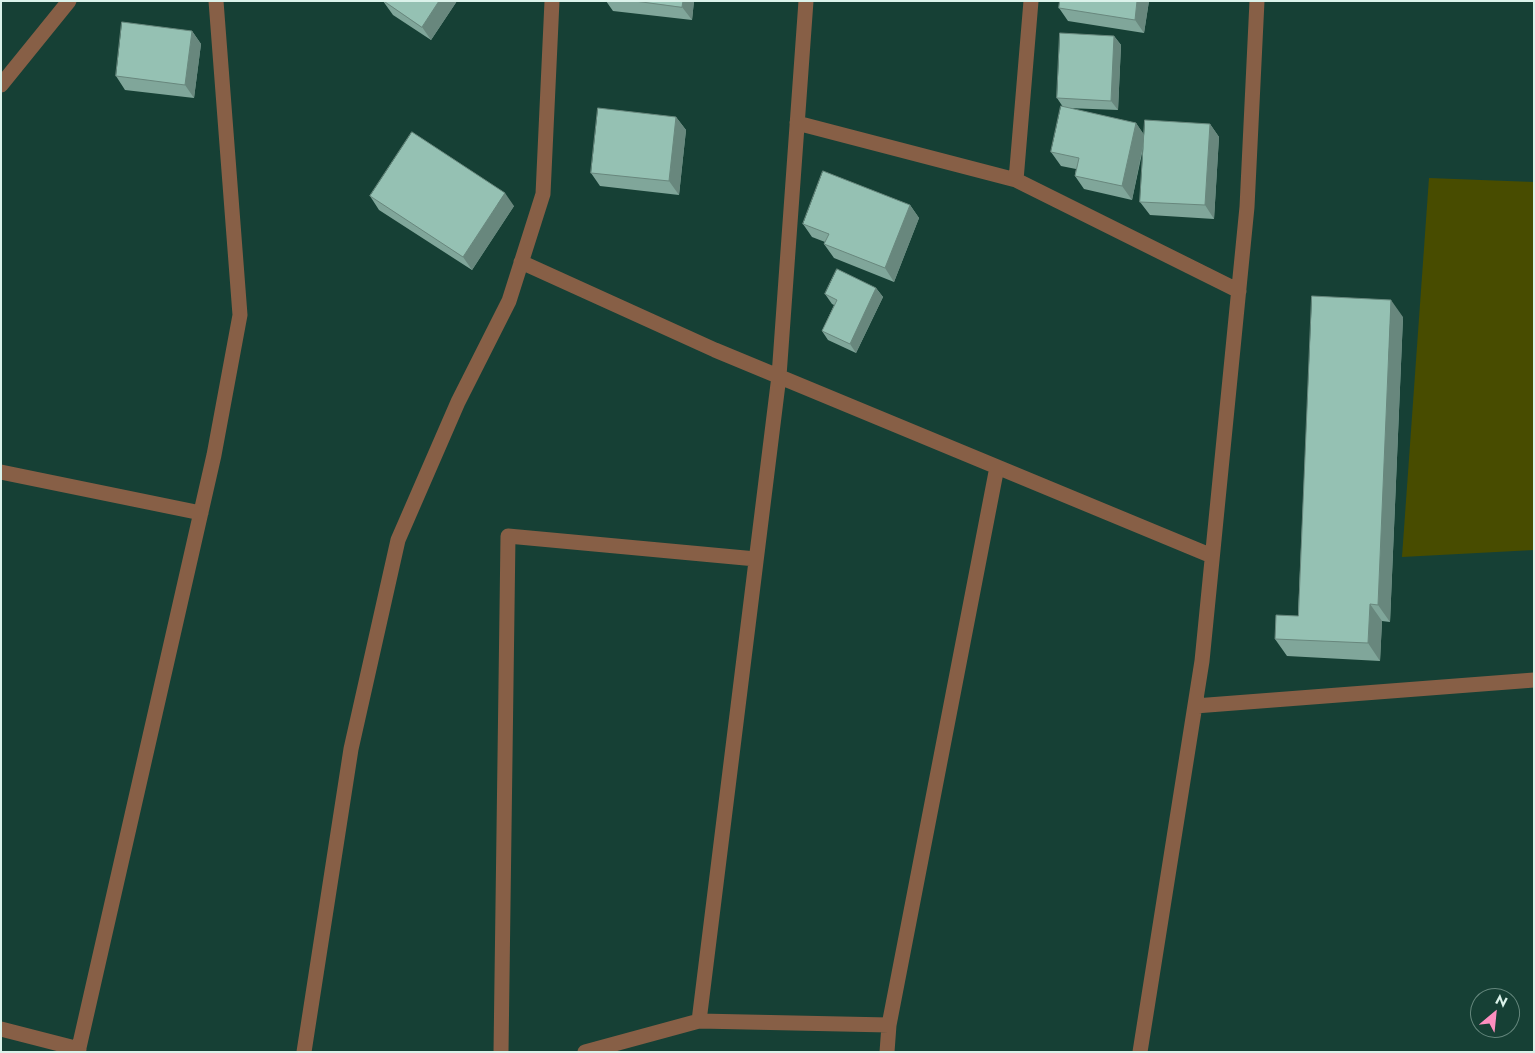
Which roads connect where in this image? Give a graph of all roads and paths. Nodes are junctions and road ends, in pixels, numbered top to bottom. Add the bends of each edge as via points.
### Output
1 (69, 1) edge
2 (216, 1) edge
3 (552, 1) edge
4 (806, 1) edge
5 (1031, 1) edge
6 (1257, 1) edge
7 (1, 85) edge
8 (798, 123) junction
9 (1016, 180) junction
10 (521, 262) junction
11 (1239, 291) junction
12 (779, 376) junction
13 (997, 467) junction
14 (1, 472) edge
15 (201, 513) junction
16 (1212, 556) junction
17 (756, 559) junction
18 (1534, 680) edge
19 (1195, 706) junction
20 (699, 1021) junction
21 (889, 1025) junction
22 (1, 1029) edge
23 (78, 1050) edge
24 (304, 1052) edge
25 (501, 1052) edge
26 (585, 1052) edge
27 (887, 1052) edge
28 (1140, 1052) edge

1 - 7 street
2 - 15 street via 240,315
3 - 10 street via 543,194
4 - 8 street
5 - 9 street
6 - 11 street via 1247,207
8 - 9 street
8 - 12 street
9 - 11 street
10 - 12 street
10 - 24 street via 509,301 458,402 398,540 351,749
11 - 16 street
12 - 13 street
12 - 17 street
13 - 16 street
13 - 21 street
14 - 15 street
15 - 23 street
16 - 19 street
17 - 20 street
17 - 25 street via 508,536
18 - 19 street
19 - 28 street
20 - 21 street
20 - 26 street
21 - 27 street
22 - 23 street

